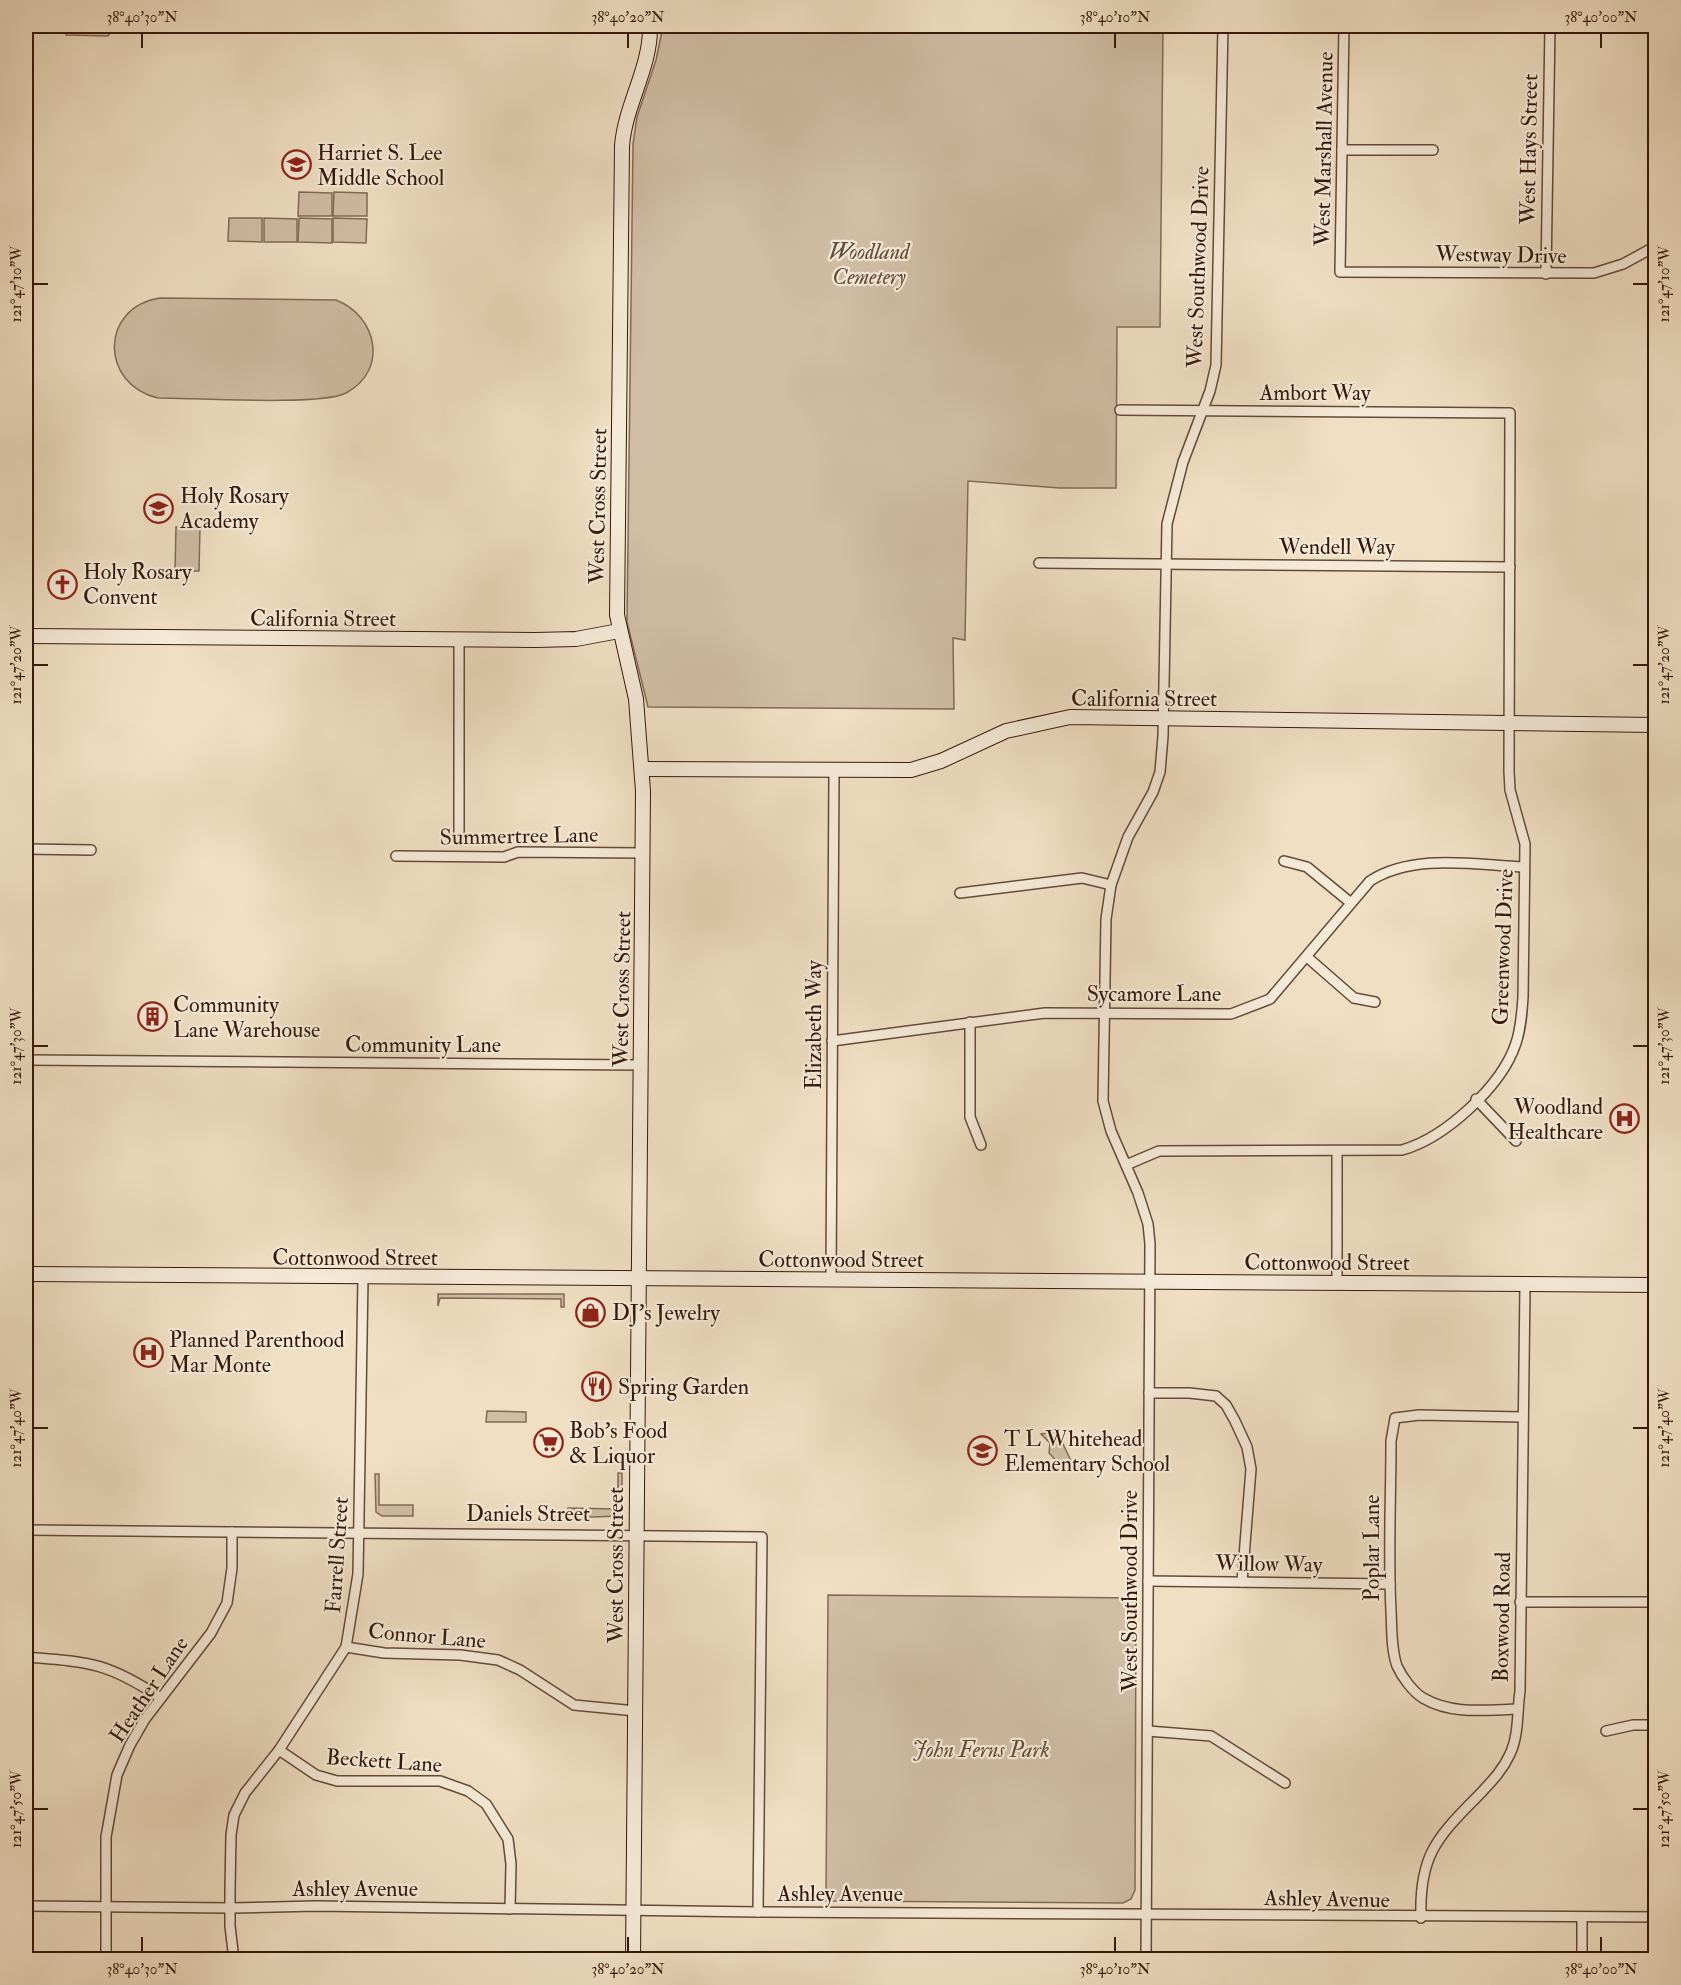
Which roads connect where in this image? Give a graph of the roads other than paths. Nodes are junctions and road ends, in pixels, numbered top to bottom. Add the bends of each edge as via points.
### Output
1 (650, 26) edge
2 (1223, 26) edge
3 (1344, 26) edge
4 (1550, 26) edge
5 (1342, 150) junction
6 (1433, 150) dead end
7 (1656, 246) edge
8 (1340, 272) joint
9 (1546, 274) junction
10 (1120, 410) dead end
11 (1203, 411) junction
12 (1510, 413) joint
13 (1039, 563) dead end
14 (1165, 565) junction
15 (1510, 567) junction
16 (619, 631) junction
17 (26, 636) edge
18 (459, 640) junction
19 (1163, 718) junction
20 (1509, 723) junction
21 (1656, 725) edge
22 (642, 769) junction
23 (834, 770) junction
24 (459, 840) dead end
25 (26, 849) edge
26 (92, 850) dead end
27 (643, 853) junction
28 (396, 856) dead end
29 (1284, 861) dead end
30 (1524, 867) junction
31 (1111, 885) junction
32 (960, 893) dead end
33 (1351, 903) junction
34 (1307, 957) junction
35 (1375, 1002) dead end
36 (1102, 1013) junction
37 (970, 1022) junction
38 (832, 1041) junction
39 (26, 1060) edge
40 (641, 1065) junction
41 (1476, 1099) junction
42 (1516, 1142) dead end
43 (981, 1145) dead end
44 (1337, 1151) junction
45 (1126, 1164) junction
46 (26, 1274) edge
47 (363, 1278) junction
48 (639, 1280) junction
49 (831, 1280) junction
50 (1150, 1282) junction
51 (1336, 1283) junction
52 (1525, 1285) junction
53 (1656, 1285) edge
54 (1149, 1393) junction
55 (1522, 1417) junction
56 (26, 1530) edge
57 (232, 1532) junction
58 (358, 1532) junction
59 (636, 1534) junction
60 (1656, 1572) edge
61 (1148, 1581) junction
62 (1242, 1582) junction
63 (1390, 1584) junction
64 (1520, 1602) junction
65 (1655, 1602) edge
66 (346, 1647) junction
67 (26, 1657) edge
68 (161, 1698) junction
69 (1518, 1709) junction
70 (636, 1711) junction
71 (1656, 1725) edge
72 (1148, 1731) junction
73 (1606, 1731) dead end
74 (279, 1750) junction
75 (1285, 1783) dead end
76 (26, 1906) edge
77 (106, 1907) junction
78 (230, 1908) junction
79 (510, 1909) junction
80 (633, 1911) junction
81 (758, 1912) junction
82 (1147, 1916) junction
83 (1656, 1917) edge
84 (1420, 1918) junction
85 (1582, 1918) junction
86 (106, 1959) edge
87 (234, 1959) edge
88 (633, 1959) edge
89 (1146, 1959) edge
90 (1582, 1959) edge

1 - 16 street, West Cross Street via 646,56 621,146
2 - 11 street, West Southwood Drive via 1218,335 1216,365
3 - 5 street, West Marshall Avenue
4 - 9 street, West Hays Street
5 - 6 street
5 - 8 street, West Marshall Avenue
7 - 9 street, Westway Drive via 1623,264 1594,273
8 - 9 street, Westway Drive
10 - 11 street, Ambort Way
11 - 12 street, Ambort Way
11 - 14 street, West Southwood Drive via 1172,498
12 - 15 street, Greenwood Drive
13 - 14 street, Wendell Way
14 - 15 street, Wendell Way
14 - 19 street, West Southwood Drive
15 - 20 street, Greenwood Drive
16 - 18 street, California Street via 557,640
16 - 22 street, West Cross Street via 632,678
17 - 18 street, California Street
18 - 24 street
19 - 20 street, California Street
19 - 23 street, California Street via 1052,720 999,733 921,768
19 - 31 street, West Southwood Drive via 1160,772 1128,837
20 - 21 street, California Street
20 - 30 street, Greenwood Drive via 1510,790 1525,844
22 - 23 street, California Street
22 - 27 street, West Cross Street
23 - 38 street, Elizabeth Way
25 - 26 street
27 - 28 street, Summertree Lane
27 - 40 street, West Cross Street
29 - 33 street via 1307,867
30 - 33 street, Sycamore Lane via 1403,866 1370,881
30 - 41 street, Greenwood Drive via 1522,1022 1507,1063
31 - 32 street via 1082,878
31 - 36 street, West Southwood Drive
33 - 34 street, Sycamore Lane
34 - 35 street via 1354,998
34 - 36 street, Sycamore Lane via 1270,999 1231,1014
36 - 37 street, Sycamore Lane via 1020,1014
36 - 45 street, West Southwood Drive via 1103,1101
37 - 38 street, Sycamore Lane
37 - 43 street via 970,1117
38 - 49 street, Elizabeth Way
39 - 40 street, Community Lane
40 - 48 street, West Cross Street
41 - 42 street
41 - 44 street, Greenwood Drive via 1442,1132 1419,1145 1381,1152
44 - 45 street, Greenwood Drive via 1159,1151
44 - 51 street
45 - 50 street, West Southwood Drive via 1148,1224
46 - 47 street, Cottonwood Street
47 - 48 street, Cottonwood Street
47 - 58 street, Farrell Street
48 - 49 street, Cottonwood Street
48 - 59 street, West Cross Street
49 - 50 street, Cottonwood Street
50 - 51 street, Cottonwood Street
50 - 54 street, West Southwood Drive
51 - 52 street, Cottonwood Street
52 - 53 street, Cottonwood Street
52 - 55 street, Boxwood Road
54 - 61 street, West Southwood Drive
54 - 62 street via 1216,1396 1235,1420 1247,1447 1251,1470
55 - 63 street, Poplar Lane via 1395,1418 1391,1441
55 - 64 street, Boxwood Road
56 - 57 street, Daniels Street
57 - 58 street, Daniels Street
57 - 68 street, Heather Lane via 227,1603 211,1633
58 - 59 street, Daniels Street
58 - 66 street, Farrell Street via 358,1574
59 - 70 street, West Cross Street
59 - 81 street, Daniels Street via 762,1537
60 - 65 street
61 - 62 street, Willow Way
61 - 72 street, West Southwood Drive
62 - 63 street, Willow Way
63 - 69 street, Poplar Lane via 1393,1648 1406,1682 1421,1696 1454,1710
64 - 65 street
64 - 69 street, Boxwood Road
66 - 70 street, Connor Lane via 498,1660 574,1705
66 - 74 street, Farrell Street
67 - 68 street via 89,1662 110,1668
68 - 77 street, Heather Lane via 130,1744 117,1775 106,1837
69 - 84 street, Boxwood Road via 1515,1741 1503,1768 1448,1825 1431,1849 1422,1881
70 - 80 street, West Cross Street
71 - 73 street
72 - 75 street via 1211,1736
72 - 82 street, West Southwood Drive
74 - 78 street, Farrell Street via 245,1793 234,1815
74 - 79 street, Beckett Lane via 316,1775 337,1781 440,1781 468,1791 486,1804 508,1839
76 - 77 street, Ashley Avenue
77 - 78 street, Ashley Avenue
77 - 86 street, Heather Lane
78 - 79 street, Ashley Avenue
78 - 87 street, Farrell Street
79 - 80 street, Ashley Avenue
80 - 81 street, Ashley Avenue
80 - 88 street, West Cross Street
81 - 82 street, Ashley Avenue
82 - 84 street, Ashley Avenue
82 - 89 street, West Southwood Drive
83 - 85 street, Ashley Avenue
84 - 85 street, Ashley Avenue
85 - 90 street

